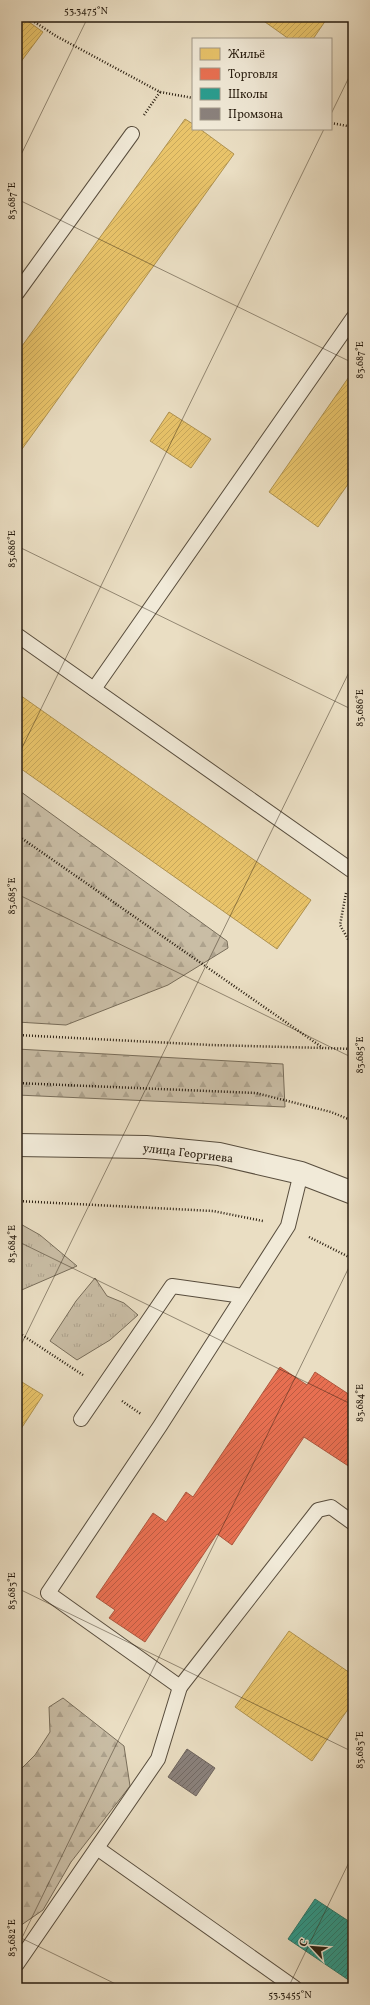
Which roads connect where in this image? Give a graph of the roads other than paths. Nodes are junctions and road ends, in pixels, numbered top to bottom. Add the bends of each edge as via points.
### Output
1 (132, 134) dead end
2 (17, 293) edge
3 (353, 318) edge
4 (17, 634) edge
5 (94, 689) junction
6 (352, 868) edge
7 (17, 1145) edge
8 (301, 1173) junction
9 (353, 1193) edge
10 (243, 1296) junction
11 (81, 1420) dead end
12 (353, 1523) edge
13 (180, 1687) junction
14 (97, 1848) junction
15 (17, 1964) edge
16 (295, 1988) edge

1 - 2 lane
3 - 5 lane
4 - 5 lane
5 - 6 lane
7 - 8 street, улица Георгиева via 154,1148 219,1154
8 - 9 street, улица Георгиева
8 - 10 lane via 288,1226
10 - 11 lane via 172,1286
10 - 13 lane via 48,1593
12 - 13 lane via 331,1507 318,1510
13 - 14 lane via 158,1759
14 - 15 lane
14 - 16 lane

